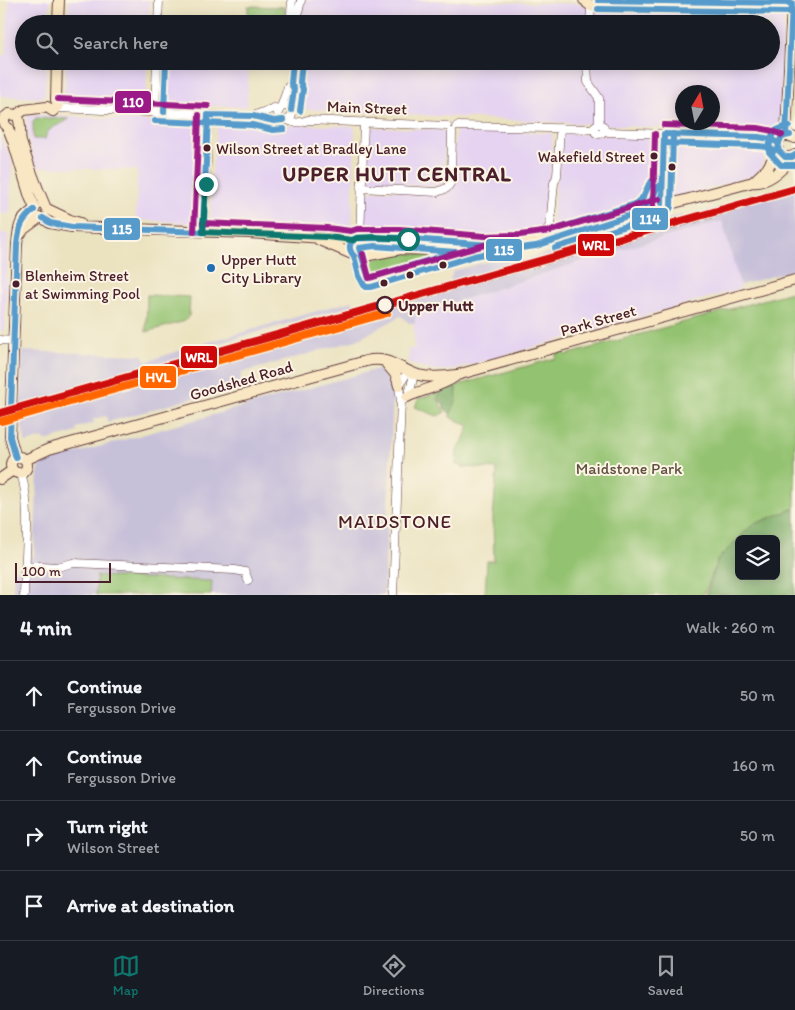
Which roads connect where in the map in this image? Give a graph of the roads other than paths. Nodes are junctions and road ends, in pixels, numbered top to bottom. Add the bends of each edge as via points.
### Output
1 (59, 0) edge
2 (159, 0) edge
3 (292, 0) edge
4 (301, 0) edge
5 (591, 1) edge
6 (792, 1) edge
7 (58, 15) edge
8 (158, 15) edge
9 (292, 15) edge
10 (297, 15) edge
11 (590, 15) edge
12 (57, 70) edge
13 (157, 70) edge
14 (293, 70) edge
15 (587, 70) edge
16 (292, 84) junction
17 (57, 104) junction
18 (280, 108) junction
19 (292, 110) junction
20 (155, 112) junction
21 (208, 115) junction
22 (253, 116) junction
23 (4, 120) edge
24 (18, 120) junction
25 (285, 120) junction
26 (308, 120) junction
27 (364, 122) junction
28 (560, 128) junction
29 (599, 128) junction
30 (454, 129) junction
31 (664, 134) junction
32 (790, 136) edge
33 (778, 146) junction
34 (795, 155) edge
35 (752, 182) junction
36 (662, 184) junction
37 (361, 188) junction
38 (662, 207) junction
39 (41, 211) junction
40 (640, 212) junction
41 (203, 232) junction
42 (306, 236) junction
43 (358, 239) junction
44 (552, 240) junction
45 (516, 244) junction
46 (352, 255) junction
47 (364, 255) junction
48 (795, 280) edge
49 (0, 340) edge
50 (14, 341) junction
51 (382, 359) junction
52 (411, 372) junction
53 (457, 375) junction
54 (399, 386) junction
55 (404, 399) junction
56 (20, 459) junction
57 (17, 471) junction
58 (0, 479) edge
59 (25, 565) junction
60 (248, 580) dead end
61 (24, 595) edge
62 (393, 595) edge

1 - 7 street
2 - 8 street
3 - 9 street
4 - 10 street
5 - 6 street
5 - 11 street
6 - 32 street
12 - 17 street
13 - 20 street
14 - 16 street
15 - 29 street via 588,82 600,102
16 - 18 street
16 - 19 street
17 - 20 street
17 - 24 street via 53,111 47,107 24,110
18 - 19 street via 286,106
18 - 22 street
18 - 25 street via 278,115
19 - 25 street via 292,116
19 - 26 street
20 - 21 street
21 - 22 street
21 - 41 street
22 - 25 street, Main Street
23 - 24 street via 12,113
23 - 24 street via 14,129
23 - 39 street via 30,197
24 - 39 street via 20,140 37,187
25 - 26 street, Main Street via 293,123
26 - 27 street, Main Street
27 - 30 street, Main Street
27 - 37 street
28 - 29 street
28 - 30 street
28 - 45 street via 550,226 543,234
29 - 31 street via 608,132
30 - 37 street via 451,182 447,188 437,192
31 - 33 street via 758,137 771,139
31 - 36 street
32 - 33 street via 781,138
33 - 34 street via 785,157
33 - 35 street via 767,169
34 - 35 street via 769,178
35 - 38 street
36 - 38 street
36 - 40 street
37 - 43 street
38 - 40 street
39 - 41 street via 92,227
39 - 50 street via 18,237
40 - 44 street
41 - 42 street
42 - 43 street
42 - 46 street
43 - 45 street
43 - 46 street via 349,247
43 - 47 street via 365,240 368,246
44 - 45 street
44 - 47 street via 520,250 401,249
46 - 47 street
48 - 53 street, Park Street
49 - 50 street
50 - 56 street via 10,437
51 - 52 street
51 - 54 street via 394,371
51 - 56 street, Goodshed Road via 366,360
52 - 53 street, Park Street via 437,377
52 - 54 street
52 - 55 street
53 - 55 street via 445,384 421,390
54 - 55 street
55 - 62 street
56 - 57 street via 27,467
57 - 58 street
57 - 59 street via 26,493
59 - 60 street via 57,567 73,563 235,570 245,572
59 - 61 street

